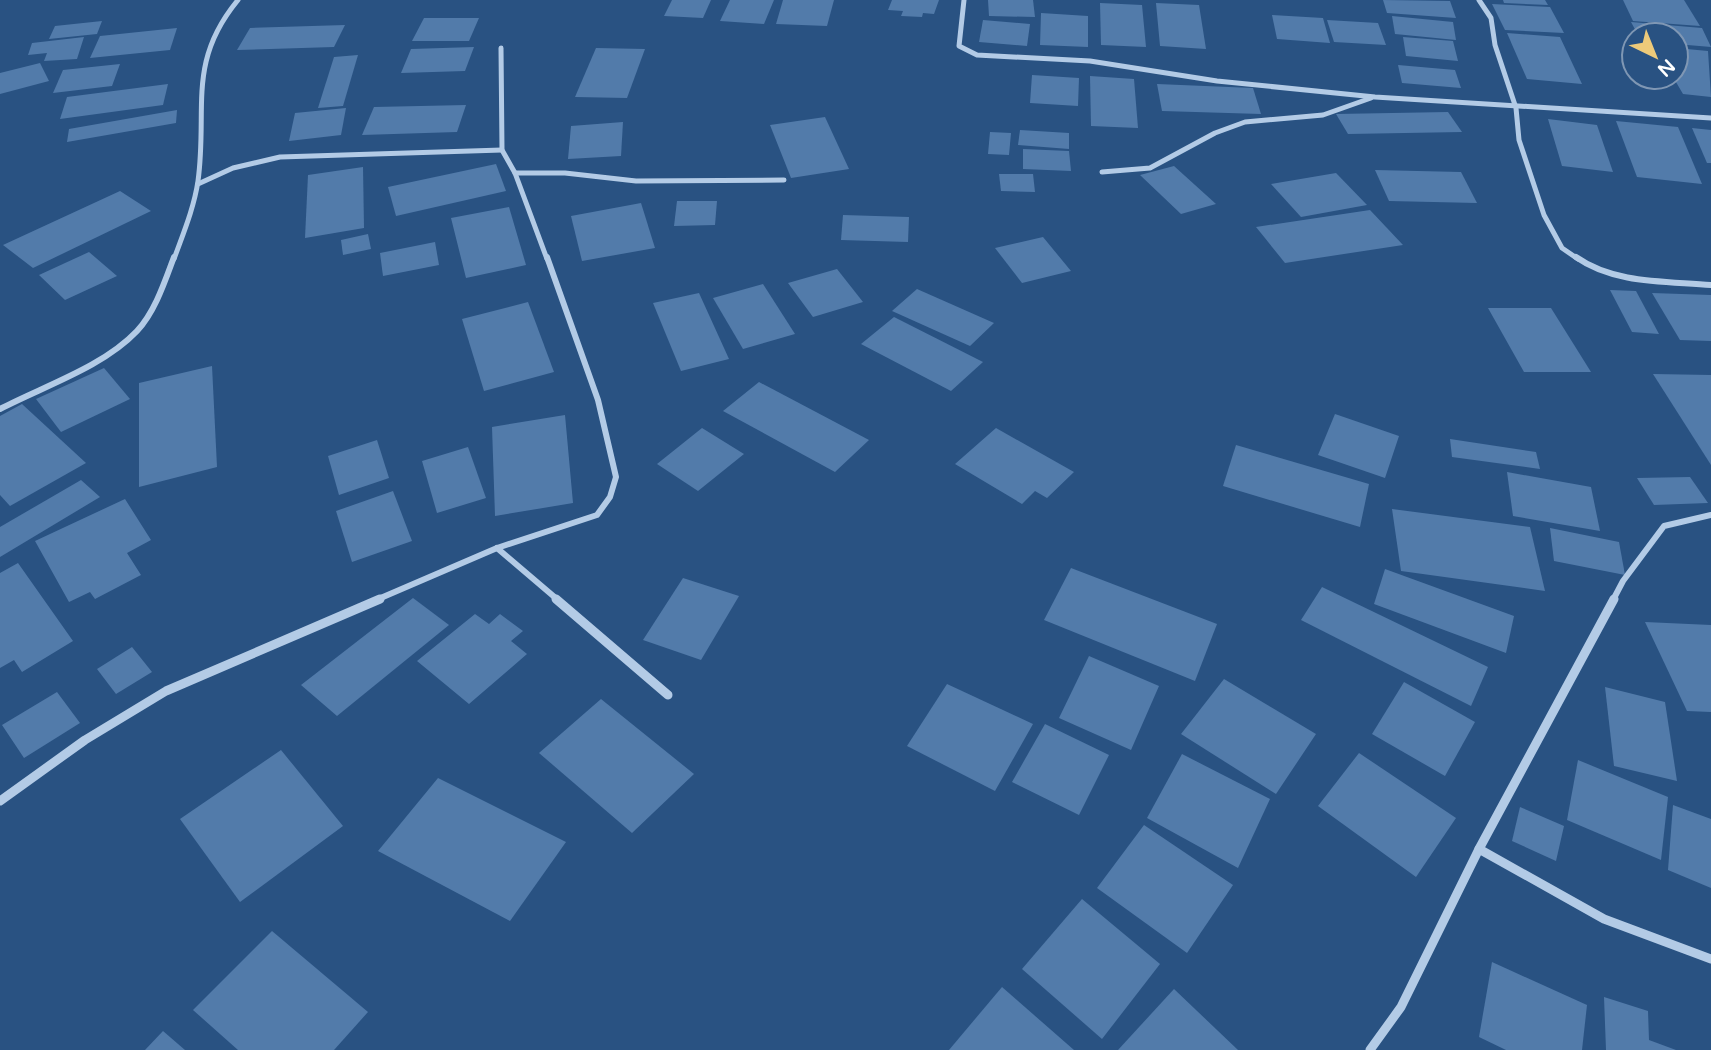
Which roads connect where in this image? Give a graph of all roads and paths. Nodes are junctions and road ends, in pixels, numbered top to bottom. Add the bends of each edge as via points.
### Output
1 (238, 0) edge
2 (964, 0) edge
3 (1479, 0) edge
4 (501, 48) dead end
5 (1375, 97) junction
6 (1516, 108) junction
7 (1711, 118) edge
8 (502, 150) junction
9 (1102, 172) dead end
10 (515, 173) junction
11 (784, 180) dead end
12 (198, 184) junction
13 (1711, 285) edge
14 (0, 409) edge
15 (1711, 515) edge
16 (497, 548) junction
17 (668, 695) dead end
18 (0, 801) edge
19 (1479, 849) junction
20 (1711, 959) edge
21 (1370, 1050) edge

1 - 12 street via 216,29 204,62
2 - 5 street via 959,46 977,55 1090,61
3 - 6 street via 1491,18
4 - 8 street
5 - 6 street
5 - 9 street via 1323,115 1245,122 1150,168
6 - 7 street
6 - 13 street via 1519,140 1544,215 1562,247 1591,268 1619,276
8 - 10 street
8 - 12 street via 280,157 233,168
10 - 11 street via 636,181
10 - 16 street via 598,400 616,477 610,497 597,515
12 - 14 street via 167,277 138,330 103,355
15 - 19 street via 1664,526 1623,581
16 - 17 street
16 - 18 street via 166,691 85,740
19 - 20 street via 1604,919
19 - 21 street via 1401,1007

